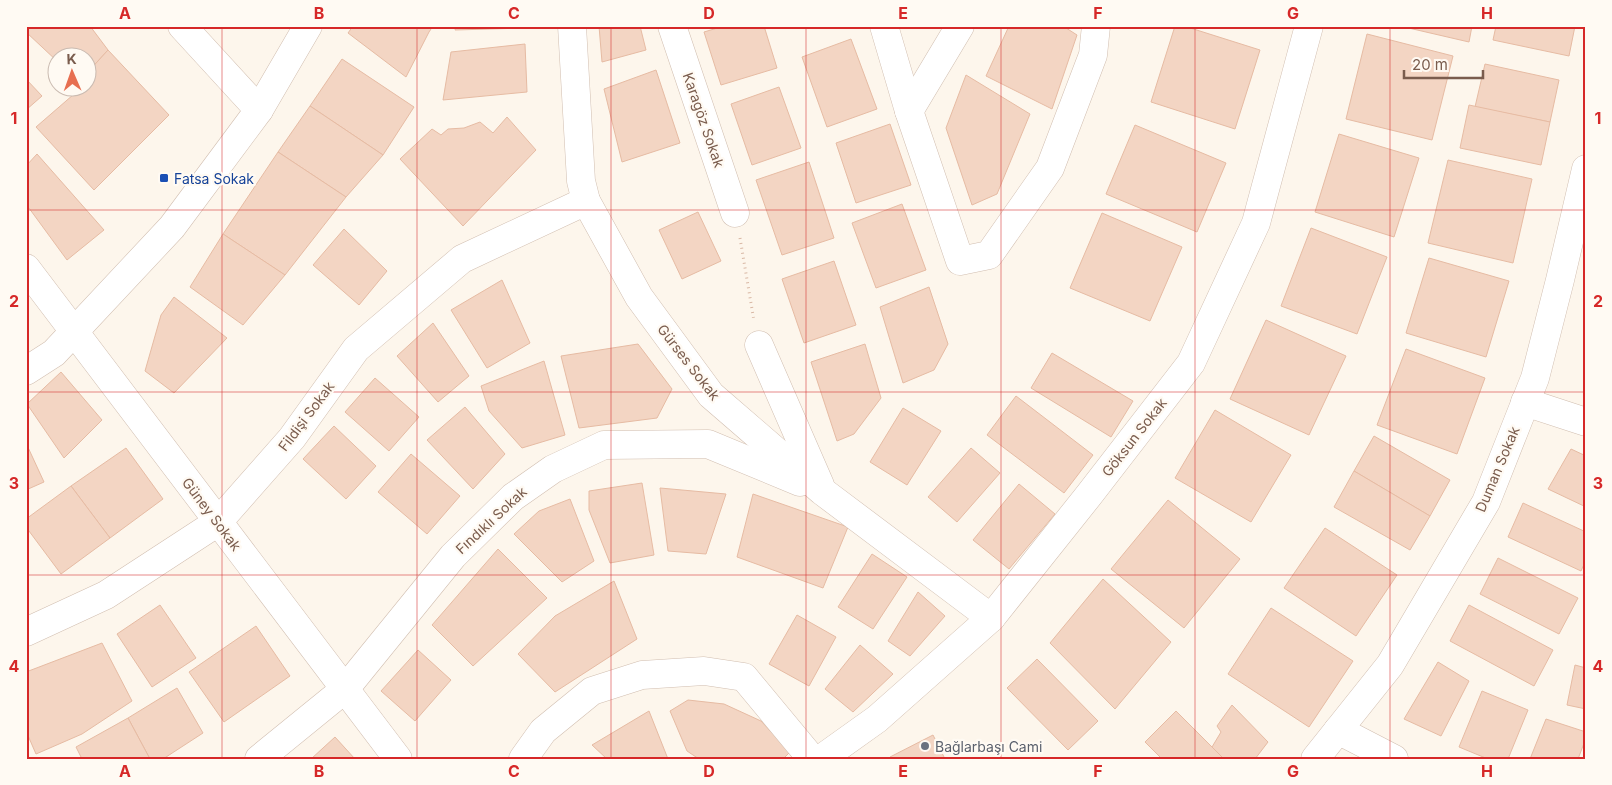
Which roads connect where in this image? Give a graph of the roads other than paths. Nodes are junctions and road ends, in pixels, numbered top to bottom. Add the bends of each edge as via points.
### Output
1 (182, 26) edge
2 (308, 26) edge
3 (572, 26) edge
4 (672, 26) edge
5 (884, 26) edge
6 (960, 26) edge
7 (1096, 26) edge
8 (1309, 26) edge
9 (259, 110) junction
10 (909, 111) junction
11 (1586, 169) edge
12 (586, 201) junction
13 (735, 213) road end
14 (26, 268) edge
15 (74, 332) junction
16 (759, 345) road end
17 (26, 370) edge
18 (1526, 402) junction
19 (1586, 422) edge
20 (822, 491) junction
21 (218, 522) junction
22 (991, 618) junction
23 (26, 632) edge
24 (345, 689) junction
25 (1338, 730) junction
26 (259, 759) edge
27 (398, 759) edge
28 (523, 759) edge
29 (812, 759) edge
30 (821, 759) edge
31 (1315, 759) edge
32 (1394, 759) edge

1 - 9 street
2 - 9 street
3 - 12 street, Gürses Sokak via 581,181
4 - 13 street, Karagöz Sokak
5 - 10 street
6 - 10 street
7 - 10 street via 1093,55 1050,168 989,255 960,261
8 - 22 street, Göksun Sokak via 1256,223 1191,363
9 - 15 street via 172,227
11 - 18 street, Duman Sokak via 1542,351
12 - 20 street, Gürses Sokak via 639,297 711,395
12 - 21 street, Fildişi Sokak via 462,259 356,349 292,438
14 - 15 street, Güney Sokak
15 - 17 street via 54,353
15 - 21 street, Güney Sokak
16 - 20 street
18 - 19 street
18 - 25 street, Duman Sokak via 1486,502 1390,665
20 - 22 street, Gürses Sokak
20 - 24 street, Fındıklı Sokak via 708,444 604,445 552,469 513,497 453,556
21 - 23 street, Fildişi Sokak via 106,595
21 - 24 street, Güney Sokak
22 - 30 street, Göksun Sokak via 877,719
24 - 26 street, Fındıklı Sokak
24 - 27 street, Güney Sokak
25 - 31 street, Duman Sokak
25 - 32 street
28 - 29 street via 543,731 592,691 642,675 704,672 744,677

